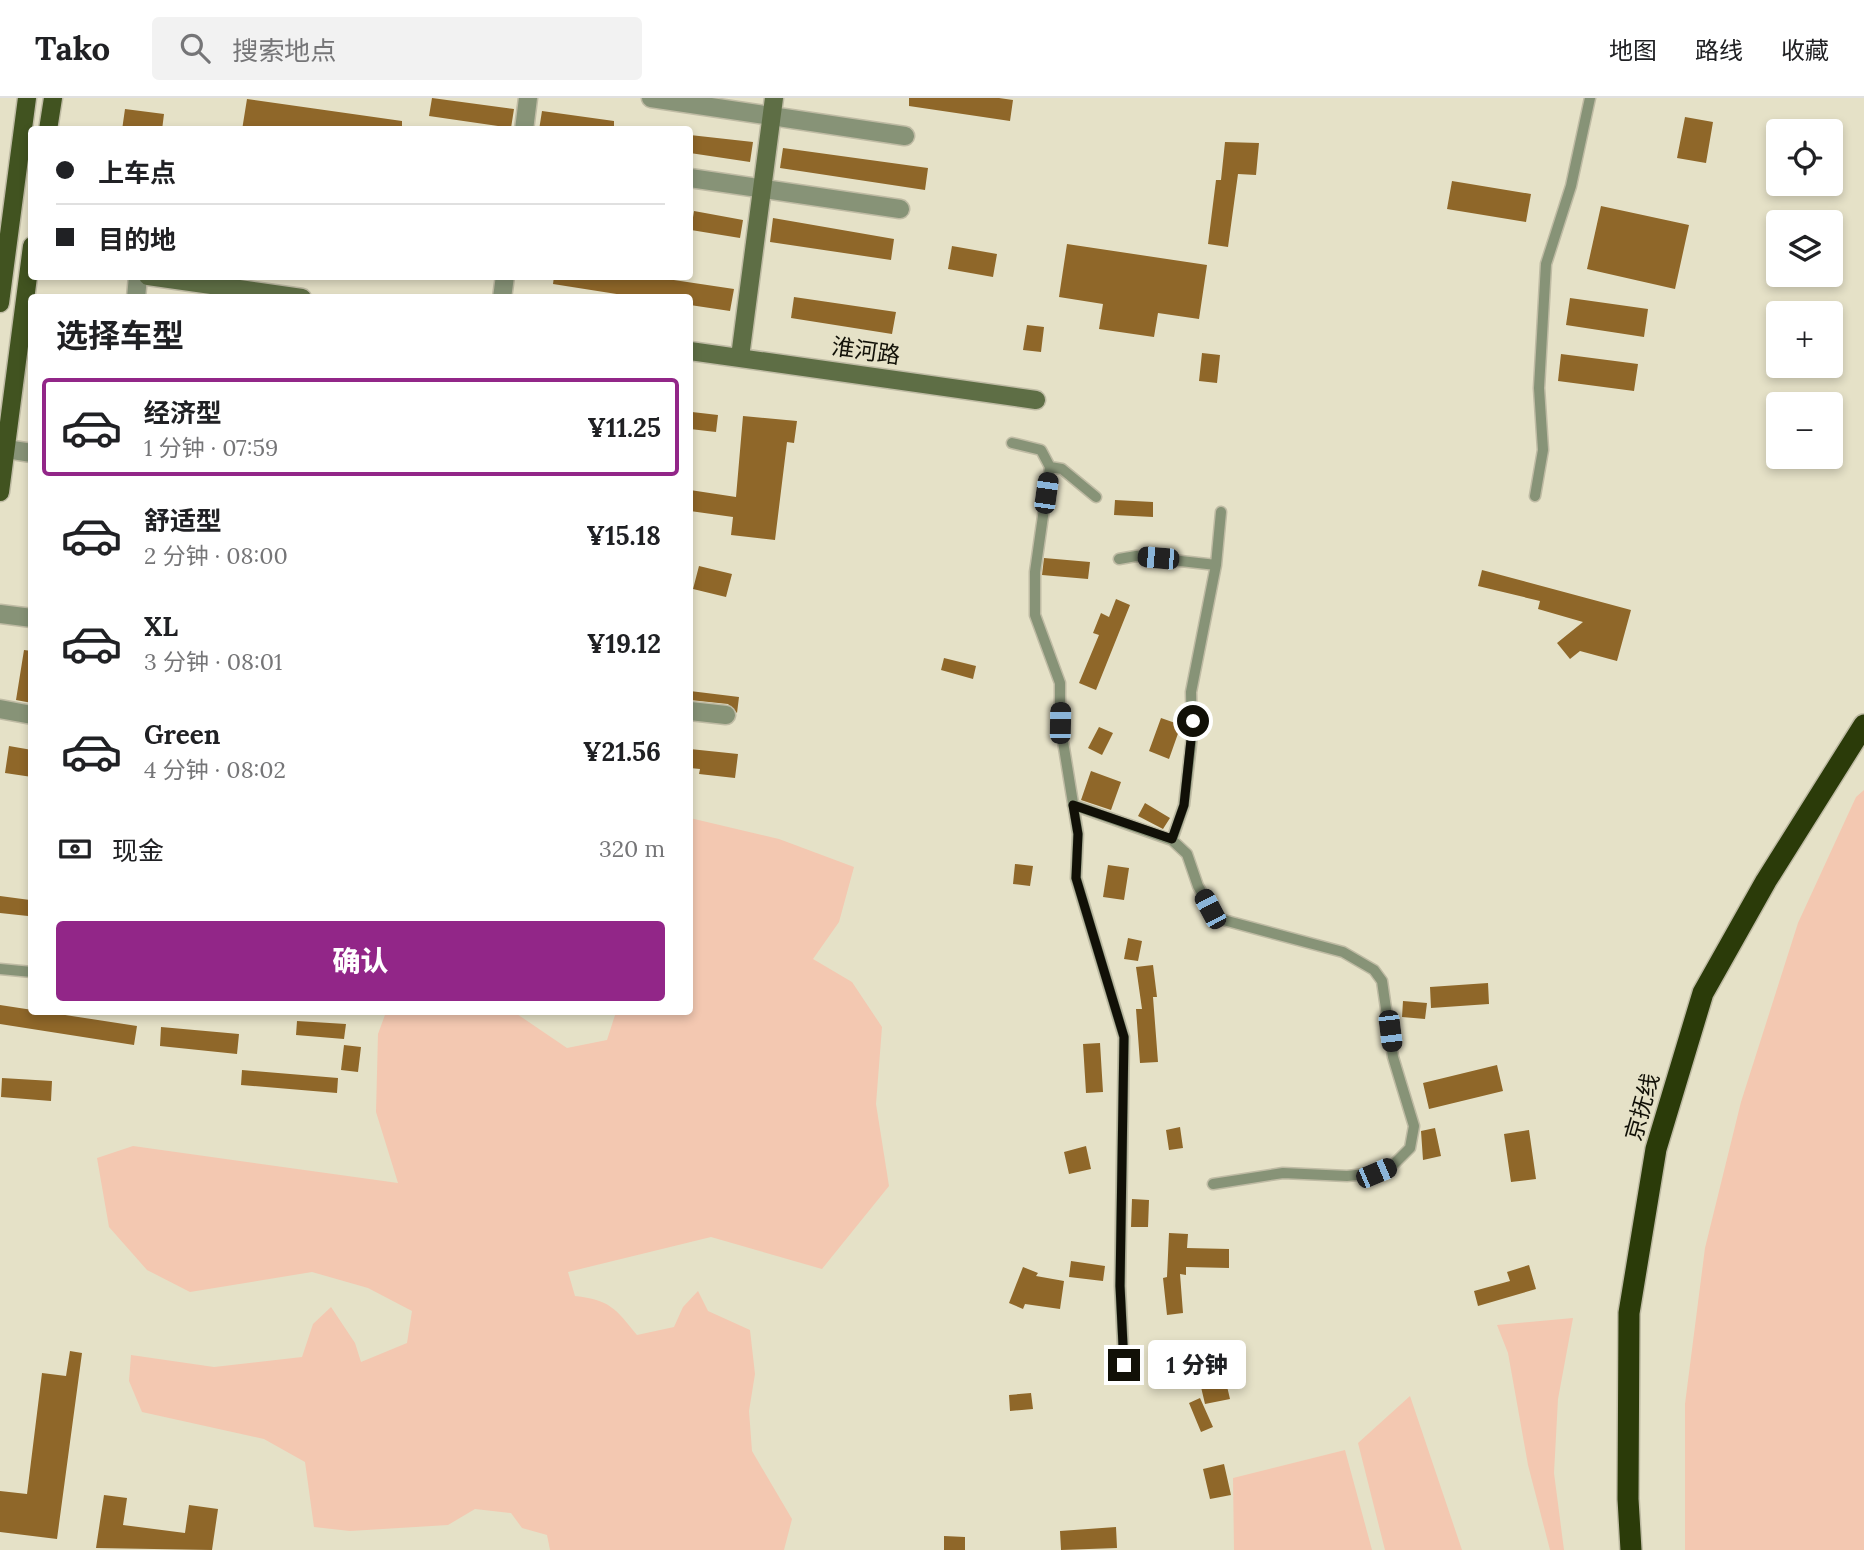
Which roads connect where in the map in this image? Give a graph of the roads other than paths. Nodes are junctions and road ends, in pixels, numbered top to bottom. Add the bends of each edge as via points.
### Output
1 (27, 98) edge
2 (53, 98) edge
3 (528, 98) edge
4 (650, 98) edge
5 (1590, 98) edge
6 (773, 107) edge
7 (49, 126) edge
8 (524, 126) edge
9 (905, 136) dead end
10 (693, 178) edge
11 (762, 189) junction
12 (900, 209) dead end
13 (28, 256) edge
14 (3, 257) edge
15 (28, 279) edge
16 (172, 280) edge
17 (255, 294) edge
18 (0, 303) edge
19 (693, 351) edge
20 (740, 358) junction
21 (1036, 400) dead end
22 (1012, 443) dead end
23 (6, 449) junction
24 (28, 452) edge
25 (1050, 467) junction
26 (0, 492) edge
27 (1535, 496) dead end
28 (1096, 497) dead end
29 (1221, 512) dead end
30 (1119, 559) dead end
31 (1216, 565) junction
32 (0, 614) edge
33 (28, 618) edge
34 (0, 709) edge
35 (693, 711) edge
36 (28, 714) edge
37 (726, 715) dead end
38 (1864, 725) edge
39 (1073, 805) junction
40 (1172, 839) junction
41 (0, 969) edge
42 (28, 972) edge
43 (1213, 1184) dead end
44 (1124, 1365) dead end
45 (1630, 1550) edge

1 - 14 main road
2 - 7 main road
3 - 8 street
4 - 6 street
5 - 27 lane via 1546,264 1539,388 1543,450
6 - 9 street
6 - 11 street
10 - 11 street
11 - 12 street
11 - 20 street
13 - 14 street
14 - 18 main road
15 - 23 main road
16 - 17 street
19 - 20 street, 淮河路
20 - 21 street, 淮河路
22 - 25 lane via 1041,450
23 - 24 street
23 - 26 main road
25 - 28 lane via 1062,469
25 - 39 lane via 1035,572 1035,615 1060,683 1060,723
29 - 31 lane
30 - 31 lane via 1136,556
31 - 40 lane via 1191,692 1192,736 1184,805
32 - 33 street
34 - 36 street
35 - 37 street
38 - 45 highway, 京抚线 via 1766,881 1703,993 1656,1149 1629,1313
39 - 40 lane
39 - 44 lane via 1078,834 1076,878 1124,1037 1120,1286
40 - 43 lane via 1187,854 1216,918 1343,952 1374,970 1382,981 1393,1057 1414,1126 1410,1148 1393,1165 1376,1173 1283,1173
41 - 42 lane

